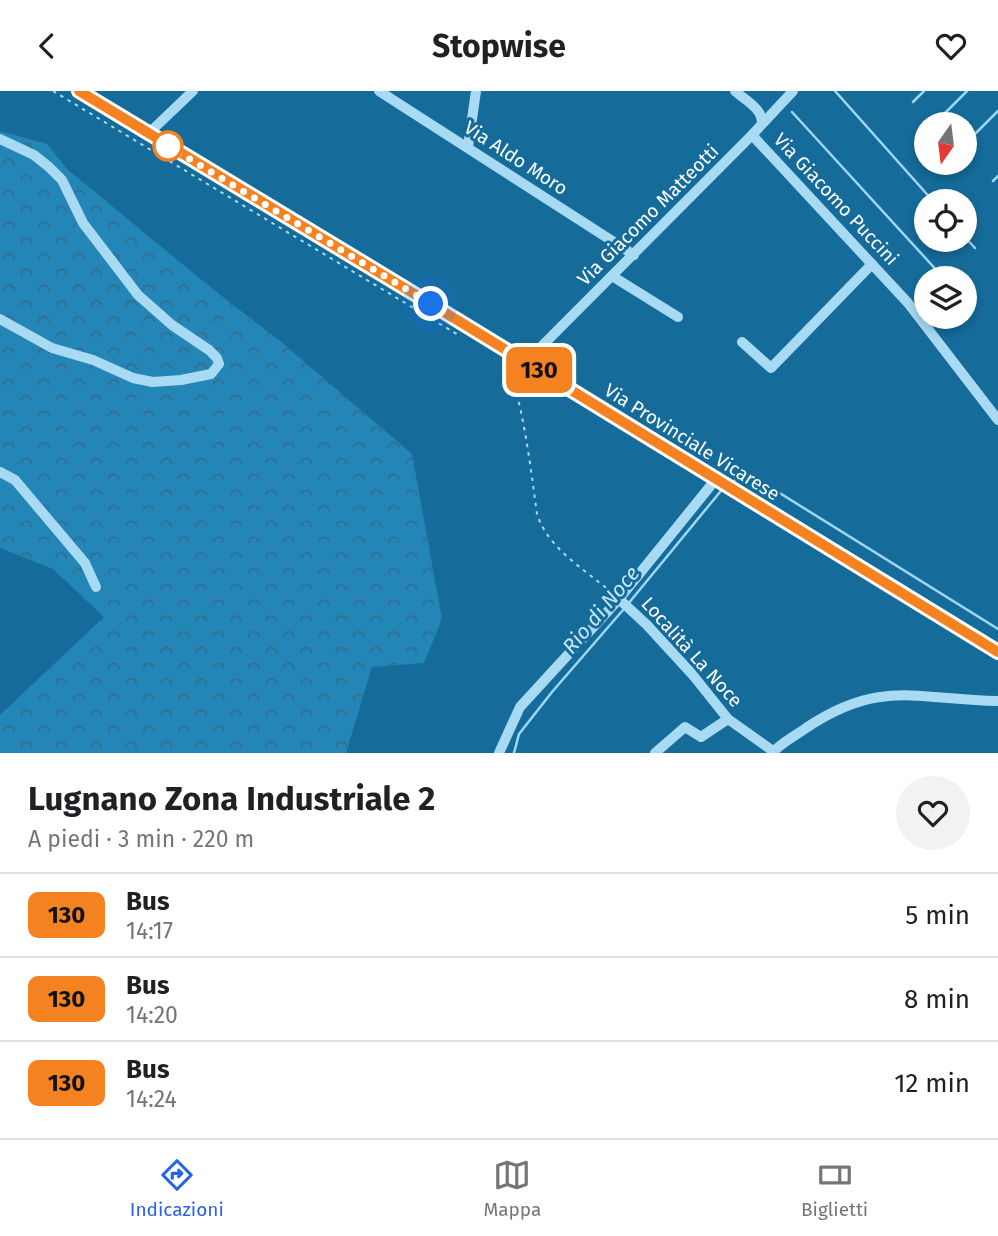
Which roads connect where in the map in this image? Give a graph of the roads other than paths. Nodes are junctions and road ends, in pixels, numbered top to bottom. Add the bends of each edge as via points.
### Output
1 (79, 91) edge
2 (193, 91) edge
3 (379, 91) edge
4 (476, 91) edge
5 (734, 91) edge
6 (793, 91) edge
7 (762, 123) junction
8 (148, 134) junction
9 (752, 135) junction
10 (0, 139) edge
11 (468, 147) junction
12 (634, 255) junction
13 (872, 264) junction
14 (612, 276) junction
15 (678, 317) dead end
16 (0, 319) edge
17 (742, 342) dead end
18 (526, 362) junction
19 (998, 420) edge
20 (0, 471) edge
21 (716, 479) junction
22 (96, 587) dead end
23 (624, 603) junction
24 (998, 652) edge
25 (998, 701) edge
26 (728, 719) junction
27 (772, 752) edge
28 (499, 753) edge
29 (655, 753) edge

1 - 8 main road, Via Provinciale Vicarese
2 - 8 street
3 - 11 street, Via Aldo Moro
4 - 11 street
5 - 7 street via 759,111
6 - 7 street, Via Giacomo Matteotti
7 - 9 street, Via Giacomo Matteotti
8 - 18 main road, Via Provinciale Vicarese
9 - 12 street, Via Giacomo Matteotti
9 - 13 street, Via Giacomo Puccini
10 - 16 street via 34,155 62,180 83,223 138,295 209,350 219,364 211,373 181,380 133,378 52,348
11 - 12 street, Via Aldo Moro
12 - 14 street, Via Giacomo Matteotti
13 - 17 street via 771,368
13 - 19 street, Via Giacomo Puccini
14 - 15 street
14 - 18 street, Via Giacomo Matteotti
18 - 21 main road, Via Provinciale Vicarese
20 - 22 street via 15,480 85,563
21 - 23 street, Località La Noce
21 - 24 main road, Via Provinciale Vicarese
23 - 26 street, Località La Noce
23 - 28 street via 520,707
25 - 27 street, Località La Noce via 888,694 861,699 842,706
26 - 27 street, Località La Noce
26 - 29 street via 701,737 685,727

